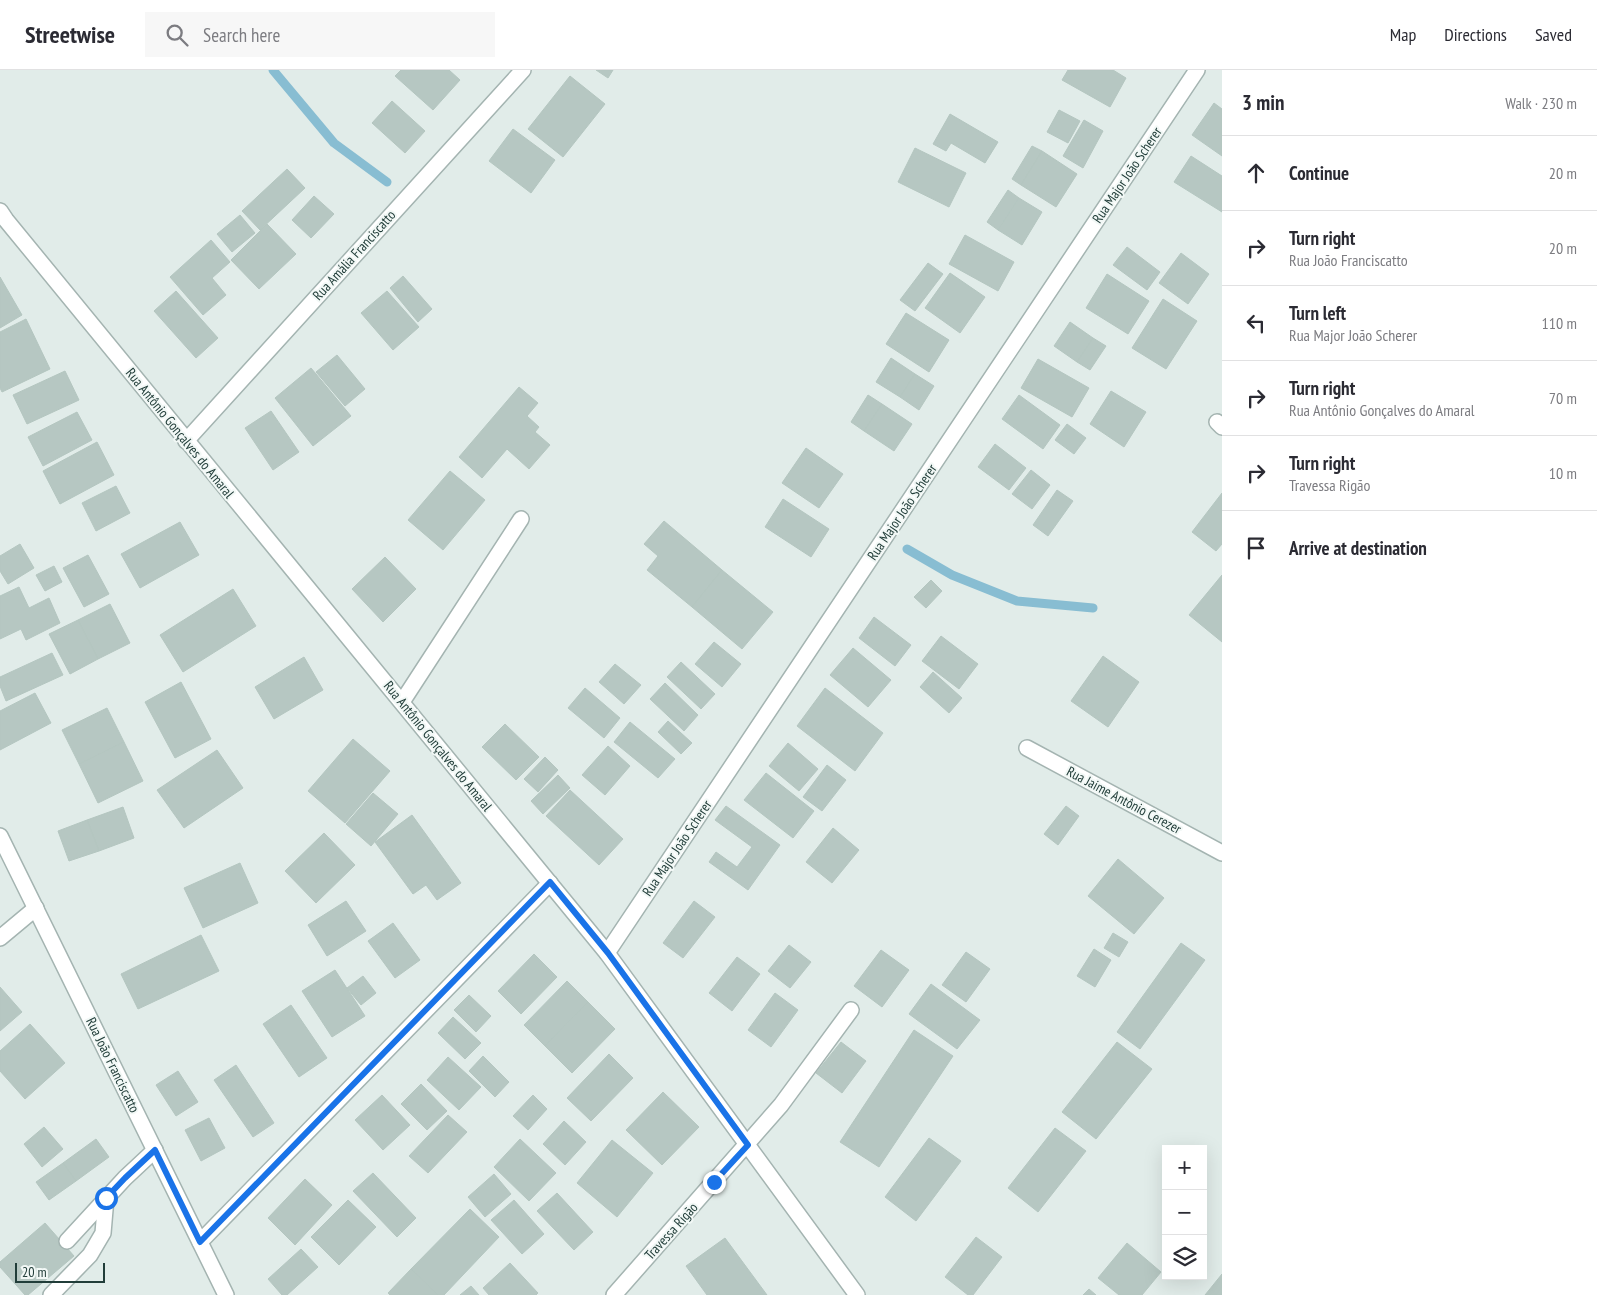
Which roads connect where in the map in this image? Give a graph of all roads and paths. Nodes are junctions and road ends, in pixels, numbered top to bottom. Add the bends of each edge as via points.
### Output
1 (523, 70) edge
2 (1197, 70) edge
3 (0, 211) edge
4 (186, 440) junction
5 (521, 519) dead end
6 (402, 702) junction
7 (1027, 748) dead end
8 (0, 836) edge
9 (1222, 853) edge
10 (550, 882) junction
11 (36, 908) junction
12 (0, 938) edge
13 (608, 953) junction
14 (851, 1010) dead end
15 (748, 1145) junction
16 (155, 1150) junction
17 (106, 1198) junction
18 (67, 1241) dead end
19 (200, 1242) junction
20 (52, 1295) edge
21 (225, 1295) edge
22 (614, 1295) edge
23 (858, 1295) edge

1 - 4 street, Rua Amália Franciscatto
2 - 13 street, Rua Major João Scherer
3 - 4 street, Rua Antônio Gonçalves do Amaral
4 - 6 street, Rua Antônio Gonçalves do Amaral
5 - 6 street
6 - 10 street, Rua Antônio Gonçalves do Amaral
7 - 9 street, Rua Jaime Antônio Cerezer
8 - 11 street, Rua João Franciscatto
10 - 13 street, Rua Antônio Gonçalves do Amaral
10 - 19 street
11 - 12 street
11 - 16 street, Rua João Franciscatto
13 - 15 street, Rua Antônio Gonçalves do Amaral
14 - 15 street, Travessa Rigão via 781,1106
15 - 22 street, Travessa Rigão
15 - 23 street, Rua Antônio Gonçalves do Amaral
16 - 17 street
16 - 19 street, Rua João Franciscatto
17 - 18 street
17 - 20 street via 103,1233 90,1255
19 - 21 street, Rua João Franciscatto

